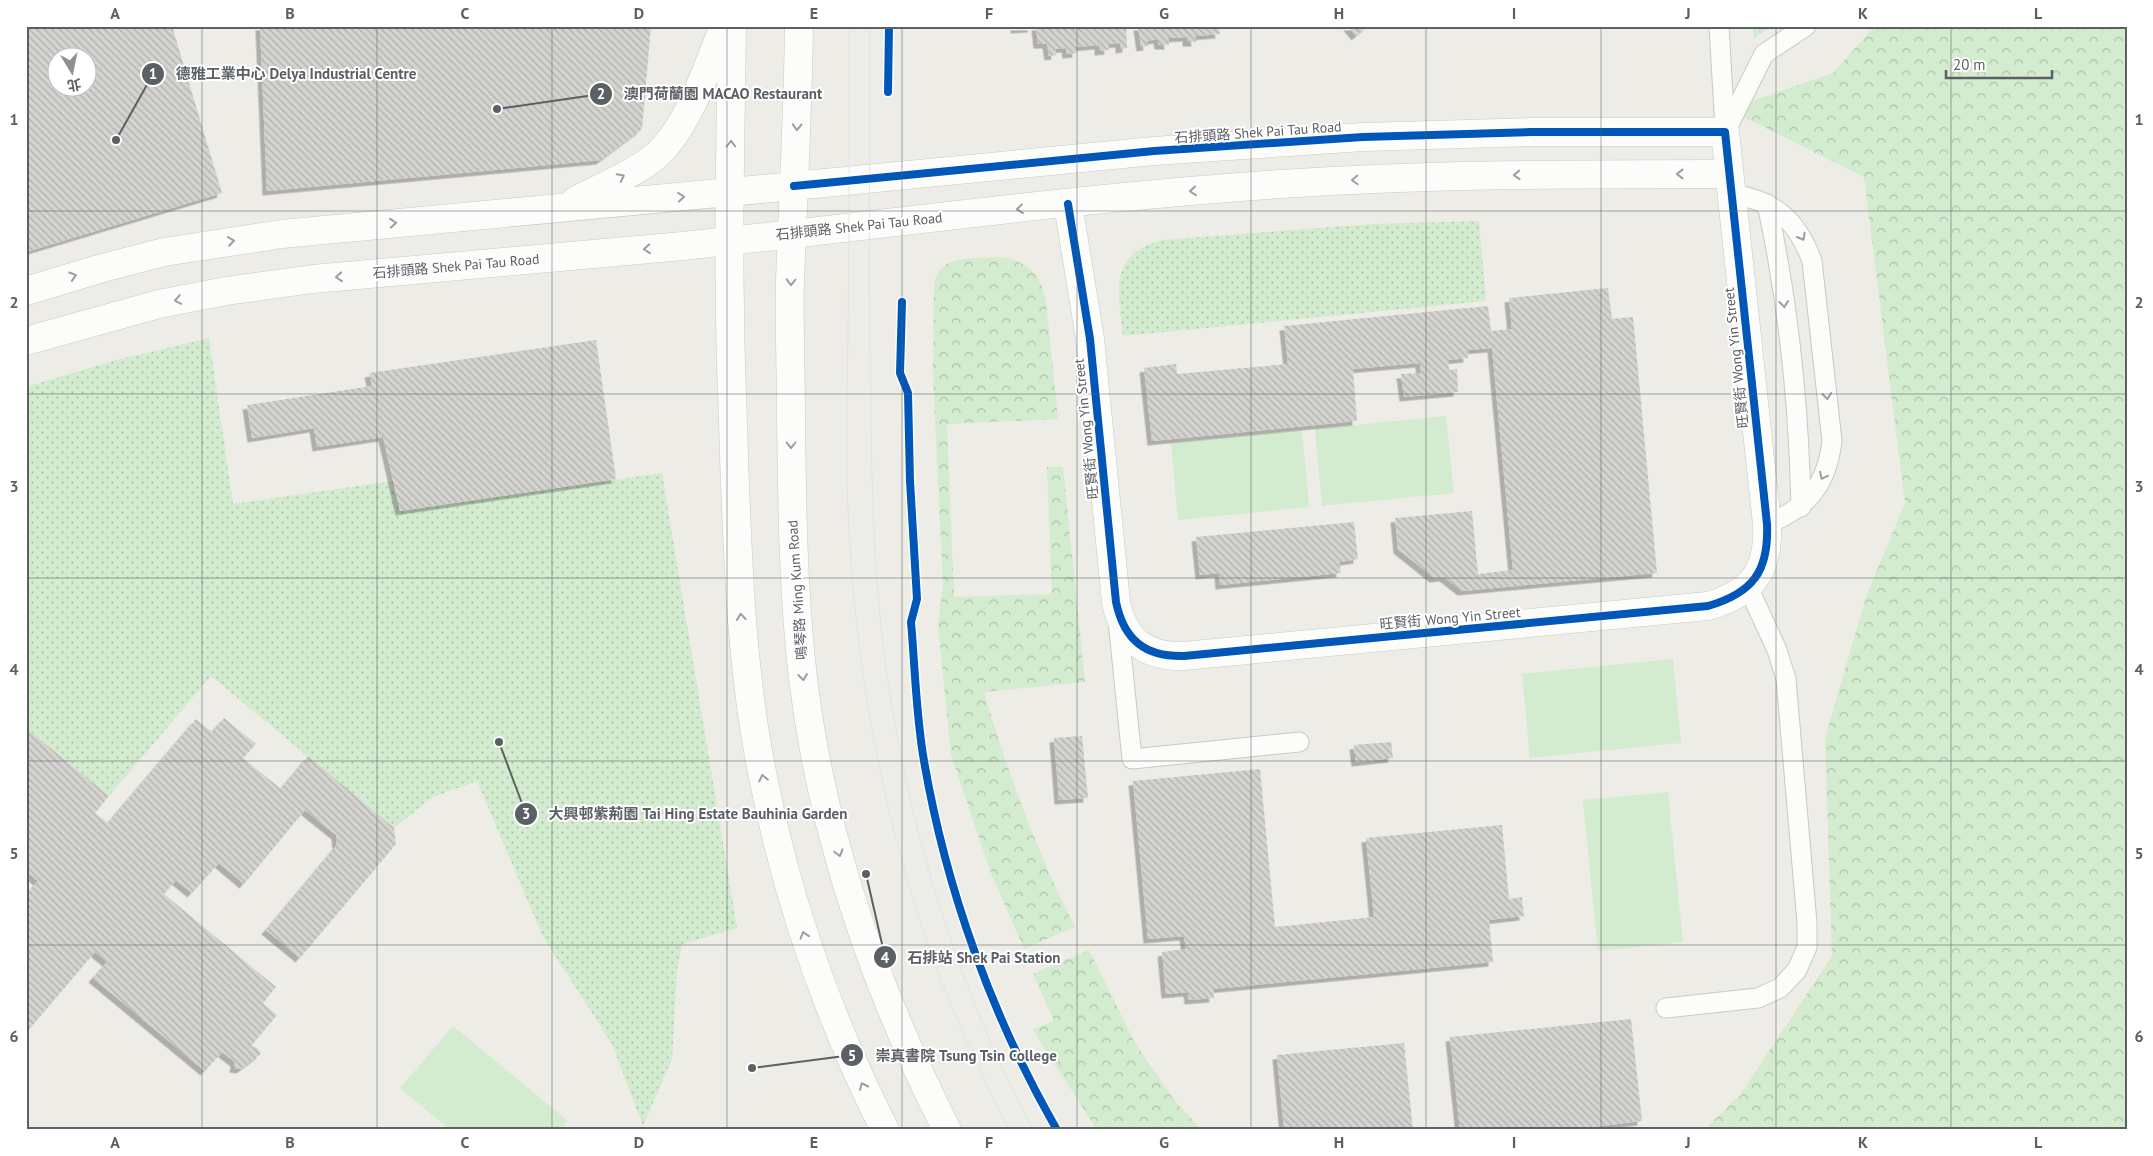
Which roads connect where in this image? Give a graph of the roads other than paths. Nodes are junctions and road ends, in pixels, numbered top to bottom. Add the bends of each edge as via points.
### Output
1 (724, 26) edge
2 (732, 26) edge
3 (799, 26) edge
4 (1719, 26) edge
5 (1806, 26) edge
6 (1725, 132) junction
7 (1730, 184) junction
8 (794, 186) junction
9 (731, 192) junction
10 (1068, 204) junction
11 (1767, 204) junction
12 (562, 207) junction
13 (793, 234) junction
14 (730, 240) junction
15 (26, 291) edge
16 (26, 341) edge
17 (1801, 506) junction
18 (1767, 524) junction
19 (1748, 586) junction
20 (1116, 602) junction
21 (1299, 742) dead end
22 (1666, 1008) dead end
23 (885, 1130) edge
24 (947, 1130) edge

12 -> 1 main road via 634,171 663,149 687,113
9 -> 2 main road
3 -> 8 main road, 鳴琴路 Ming Kum Road
4 - 6 lane
5 - 6 lane via 1764,54
6 - 7 main road, 旺賢街 Wong Yin Street
6 - 8 main road, 石排頭路 Shek Pai Tau Road via 1531,132 1363,137 1154,151
7 -> 10 main road, 石排頭路 Shek Pai Tau Road via 1532,174 1397,178 1225,188
7 - 11 lane
7 - 18 main road, 旺賢街 Wong Yin Street
8 - 9 main road, 石排頭路 Shek Pai Tau Road
8 - 13 main road, 鳴琴路 Ming Kum Road
12 -> 9 main road, 石排頭路 Shek Pai Tau Road
9 - 14 main road
10 -> 13 main road, 石排頭路 Shek Pai Tau Road
10 - 20 main road, 旺賢街 Wong Yin Street via 1090,339
11 -> 17 lane via 1780,272 1800,447
11 -> 17 lane via 1796,228 1812,261 1832,440 1830,460 1823,477
15 -> 12 main road, 石排頭路 Shek Pai Tau Road via 164,252 219,243
13 - 14 main road, 石排頭路 Shek Pai Tau Road
13 -> 24 main road, 鳴琴路 Ming Kum Road via 790,284 795,599 817,762 835,842 858,921 886,998
14 -> 16 main road, 石排頭路 Shek Pai Tau Road via 313,279 226,291 159,304
23 -> 14 main road via 834,1019 805,938 781,856 762,772 748,688 740,603
17 - 18 lane
18 - 19 main road, 旺賢街 Wong Yin Street via 1768,546 1762,569
19 - 20 main road, 旺賢街 Wong Yin Street via 1730,599 1708,606 1168,656 1138,644 1119,618
19 - 22 lane via 1778,650 1786,679 1807,923 1806,947 1797,970 1780,988 1758,998
20 - 21 lane via 1132,759

